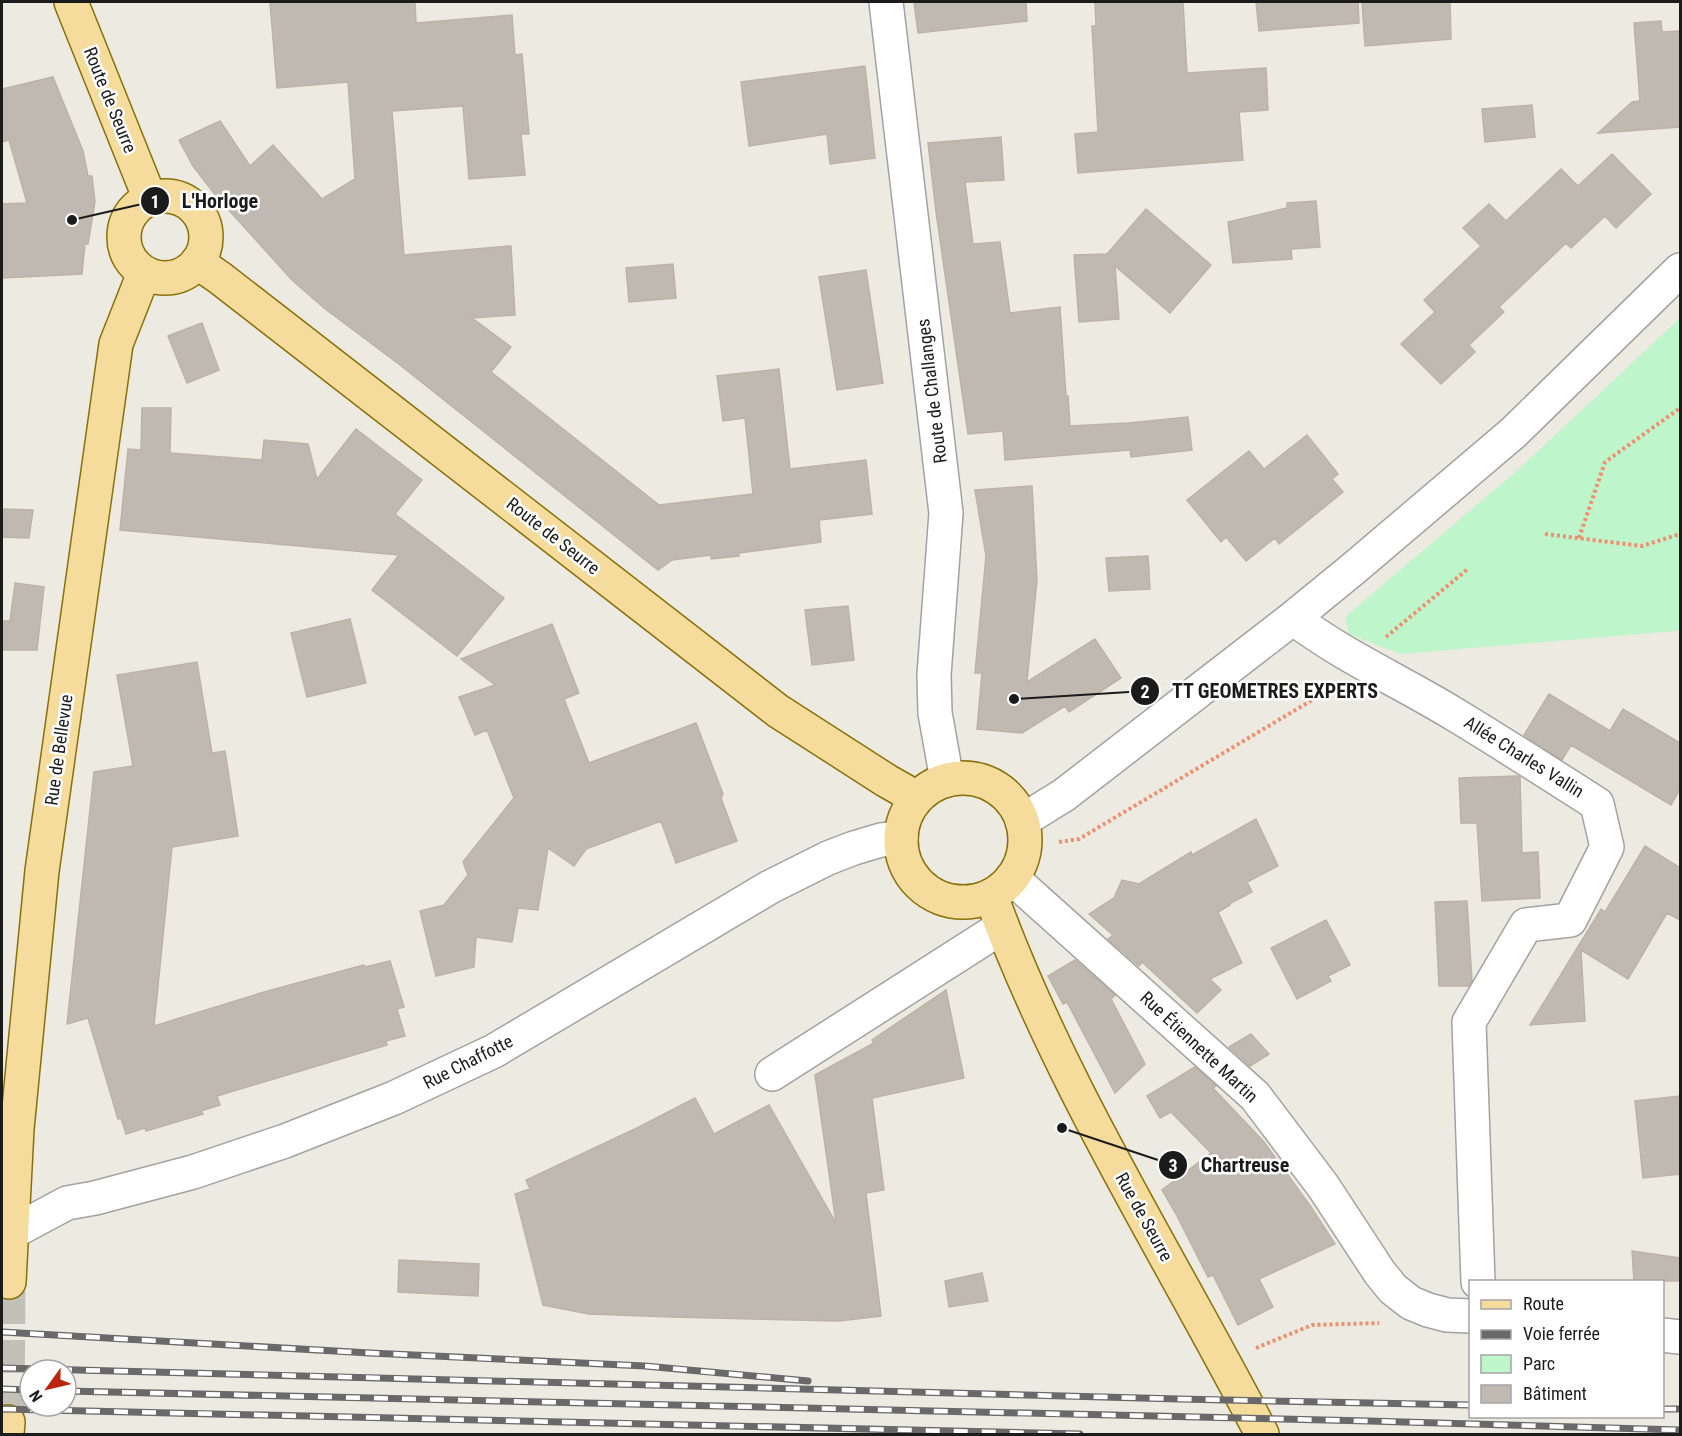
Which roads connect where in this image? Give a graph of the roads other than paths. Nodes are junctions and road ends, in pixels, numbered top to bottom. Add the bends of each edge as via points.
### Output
1 (71, 2) edge
2 (886, 2) edge
3 (150, 199) junction
4 (198, 262) junction
5 (1680, 270) edge
6 (144, 273) junction
7 (1293, 618) junction
8 (947, 780) junction
9 (917, 798) junction
10 (1022, 821) junction
11 (901, 838) junction
12 (1002, 887) junction
13 (1002, 927) junction
14 (772, 1074) dead end
15 (6, 1234) edge
16 (1478, 1280) edge
17 (9, 1282) tunnel mouth
18 (1469, 1316) edge
19 (1664, 1335) edge
20 (1680, 1337) edge
21 (1262, 1434) edge

1 - 3 main road, Route de Seurre
2 - 8 street, Route de Challanges via 946,513 934,675 935,713
3 - 4 main road via 178,198 197,212 206,232
3 - 6 main road via 137,207 124,230 128,256
4 - 6 main road via 189,271 167,279
4 - 9 main road, Route de Seurre via 778,711
5 - 7 street via 1513,433
6 - 15 main road, Rue de Bellevue via 116,344 42,871
7 - 10 street via 1064,795
7 - 16 street, Allée Charles Vallin via 1597,804 1607,848 1570,920 1526,925 1469,1022
8 - 9 main road
8 - 10 main road via 978,780 992,786 1010,801
9 - 11 main road via 903,824
10 - 12 main road via 1025,835 1020,864
11 - 12 main road via 908,869 930,893 944,900 976,901
11 - 15 street, Rue Chaffotte via 854,848 770,887 494,1051 394,1098 193,1172 67,1203
12 - 13 main road, Rue de Seurre
12 - 18 street, Rue Étiennette Martin via 1255,1096 1393,1289 1428,1310
13 - 14 street
13 - 21 main road, Rue de Seurre via 1086,1110
15 - 17 main road, Rue de Bellevue
19 - 20 street

